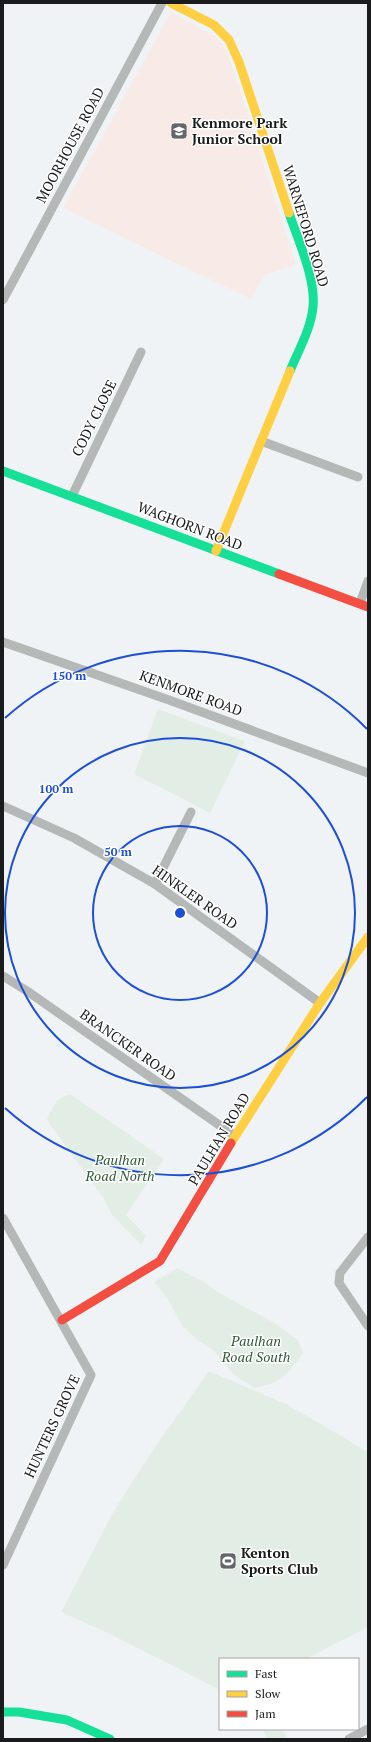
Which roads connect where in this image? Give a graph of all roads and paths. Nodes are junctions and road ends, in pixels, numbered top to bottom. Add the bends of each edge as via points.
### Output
1 (162, 3) edge
2 (171, 3) edge
3 (3, 300) edge
4 (141, 352) dead end
5 (261, 441) junction
6 (3, 471) edge
7 (358, 477) dead end
8 (72, 496) junction
9 (216, 551) junction
10 (368, 581) edge
11 (364, 605) edge
12 (3, 642) edge
13 (368, 773) edge
14 (3, 806) edge
15 (191, 812) dead end
16 (155, 884) junction
17 (368, 937) edge
18 (3, 976) edge
19 (320, 1003) junction
20 (235, 1136) junction
21 (3, 1218) edge
22 (368, 1236) edge
23 (62, 1320) junction
24 (368, 1326) edge
25 (3, 1565) edge
26 (3, 1712) edge
27 (368, 1729) edge
28 (110, 1739) edge
29 (349, 1739) edge

1 - 3 street, MOORHOUSE ROAD
2 - 5 street, WARNEFORD ROAD via 214,26 229,40 239,62 313,287 313,308 309,324
4 - 8 street, CODY CLOSE
5 - 7 street
5 - 9 street, WARNEFORD ROAD
6 - 8 street, WAGHORN ROAD
8 - 9 street, WAGHORN ROAD
9 - 11 street, WAGHORN ROAD
10 - 11 street
12 - 13 street, KENMORE ROAD
14 - 16 street, HINKLER ROAD via 74,838
15 - 16 street
16 - 19 street, HINKLER ROAD
17 - 19 street, PAULHAN ROAD
18 - 20 street, BRANCKER ROAD
19 - 20 street, PAULHAN ROAD
20 - 23 street, PAULHAN ROAD via 160,1261
21 - 23 street, HUNTERS GROVE
22 - 24 street via 340,1273 339,1283
23 - 25 street, HUNTERS GROVE via 91,1375
26 - 28 street via 67,1720
27 - 29 street

